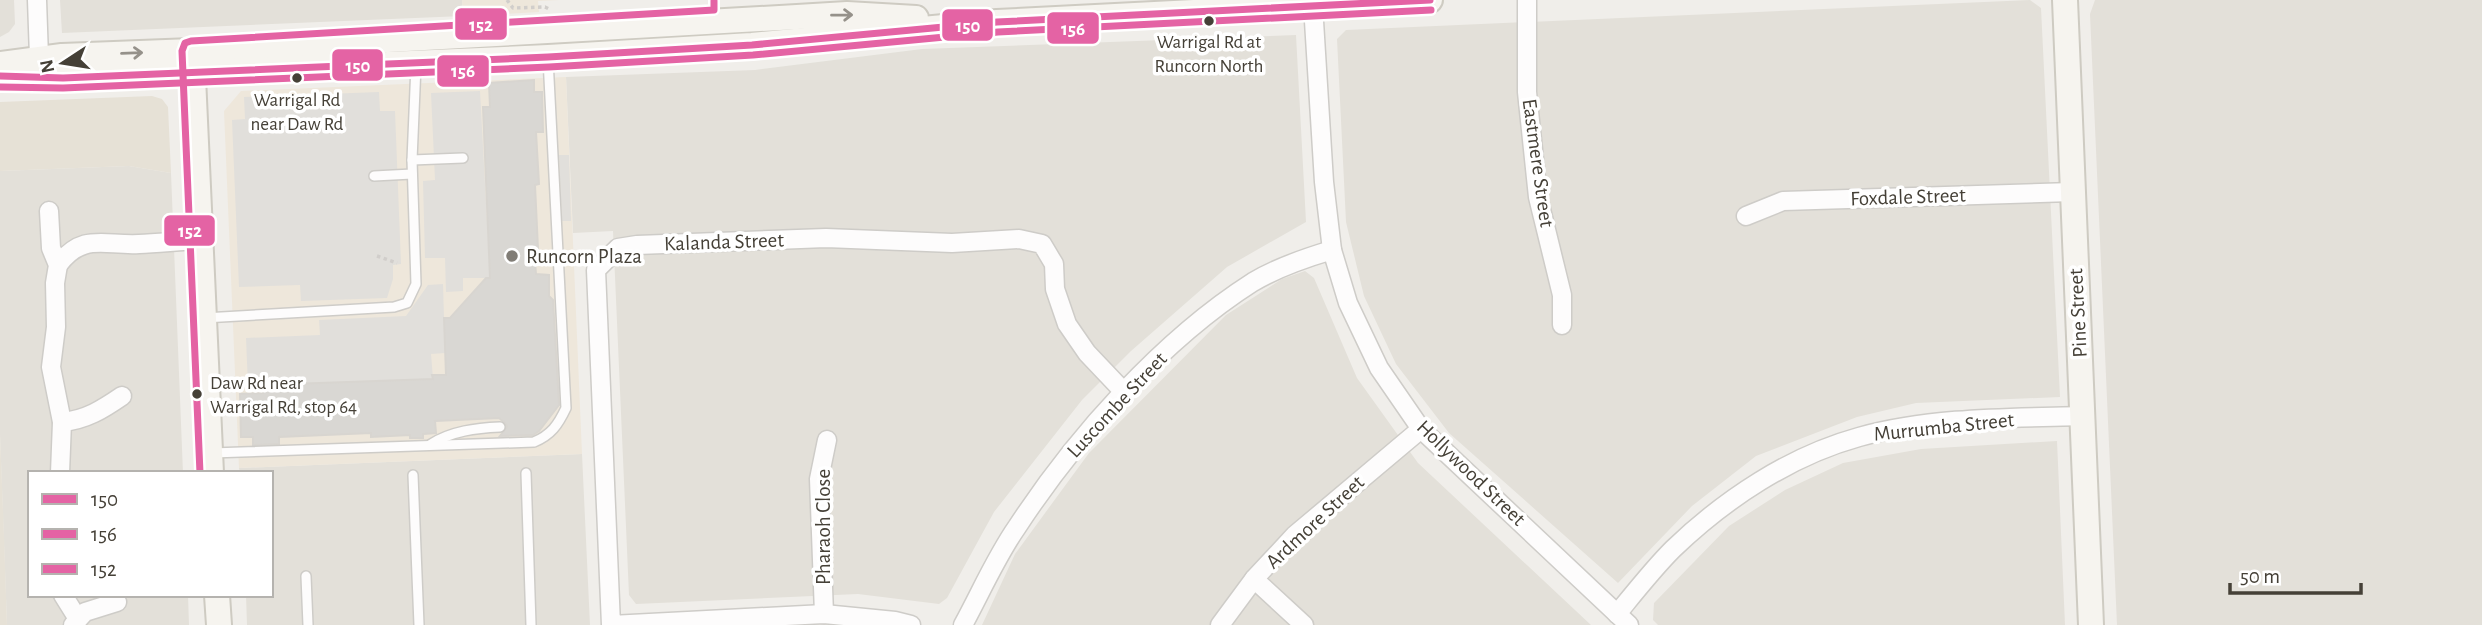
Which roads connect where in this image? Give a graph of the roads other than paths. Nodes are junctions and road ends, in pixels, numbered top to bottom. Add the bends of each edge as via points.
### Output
1 (37, 0) edge
2 (1430, 0) edge
3 (1527, 0) edge
4 (2065, 0) edge
5 (1313, 5) junction
6 (788, 8) edge
7 (736, 10) edge
8 (997, 22) junction
9 (414, 37) junction
10 (752, 45) junction
11 (727, 47) junction
12 (548, 57) junction
13 (193, 61) junction
14 (415, 63) junction
15 (0, 64) edge
16 (40, 68) junction
17 (0, 76) edge
18 (463, 158) dead end
19 (412, 160) junction
20 (412, 174) junction
21 (374, 176) dead end
22 (2072, 192) junction
23 (49, 211) dead end
24 (1746, 216) dead end
25 (200, 240) junction
26 (1332, 250) junction
27 (58, 265) junction
28 (203, 318) junction
29 (1562, 325) dead end
30 (1124, 392) junction
31 (122, 396) dead end
32 (2082, 416) junction
33 (62, 422) junction
34 (500, 427) dead end
35 (1421, 429) junction
36 (827, 440) dead end
37 (430, 445) junction
38 (210, 463) edge
39 (60, 471) edge
40 (526, 473) dead end
41 (413, 475) dead end
42 (306, 576) dead end
43 (1254, 579) junction
44 (64, 597) edge
45 (217, 597) edge
46 (117, 602) dead end
47 (824, 614) junction
48 (1623, 619) edge
49 (75, 622) edge
50 (219, 625) edge
51 (308, 625) edge
52 (419, 625) edge
53 (531, 625) edge
54 (611, 625) edge
55 (911, 625) edge
56 (963, 625) edge
57 (1220, 625) edge
58 (1304, 625) edge
59 (2091, 625) edge

1 - 16 street
2 - 5 main road
3 - 29 street, Eastmere Street via 1527,92 1538,197 1562,295
4 - 22 main road, Pine Street
5 - 8 main road
5 - 26 street, Hollywood Street
6 - 7 main road
6 -> 8 main road
7 - 9 main road
7 - 10 main road
7 - 11 main road
8 - 10 main road
9 - 13 main road
9 - 14 main road
10 - 11 main road
11 - 12 main road
12 - 14 main road
12 - 37 lane via 566,408 548,436 534,442
13 - 14 main road
13 - 16 main road
13 - 25 main road
14 - 19 lane
15 - 16 main road
16 - 17 main road
18 - 19 lane
19 - 20 lane
20 - 21 lane
20 - 28 lane via 416,284 407,303
22 - 24 street, Foxdale Street via 1783,201
22 - 32 main road, Pine Street
23 - 27 street via 51,248
25 - 27 street via 93,242 68,251
25 - 28 main road
26 - 30 street, Luscombe Street via 1254,281 1194,325
26 - 35 street, Hollywood Street via 1348,303 1379,368
27 - 33 street via 51,367
28 - 38 main road
30 - 54 street, Kalanda Street via 1087,354 1067,324 1055,289 1054,264 1042,244 1019,239 952,243 826,238 618,248 596,270
30 - 56 street, Luscombe Street via 1070,453 1016,528
31 - 33 street via 98,412
32 - 48 street, Murrumba Street via 1914,426 1860,437 1811,454 1760,481 1713,514 1672,550
32 - 59 main road, Pine Street
33 - 39 street
34 - 37 lane via 464,431
35 - 43 street, Ardmore Street via 1295,536
35 - 48 street, Hollywood Street
36 - 47 street, Pharaoh Close via 819,479
37 - 38 lane
40 - 53 lane
41 - 52 lane
42 - 51 lane
43 - 57 street, Ardmore Street
43 - 58 street
44 - 49 street
45 - 50 main road
46 - 49 street via 85,612
47 - 54 street
47 - 55 street

